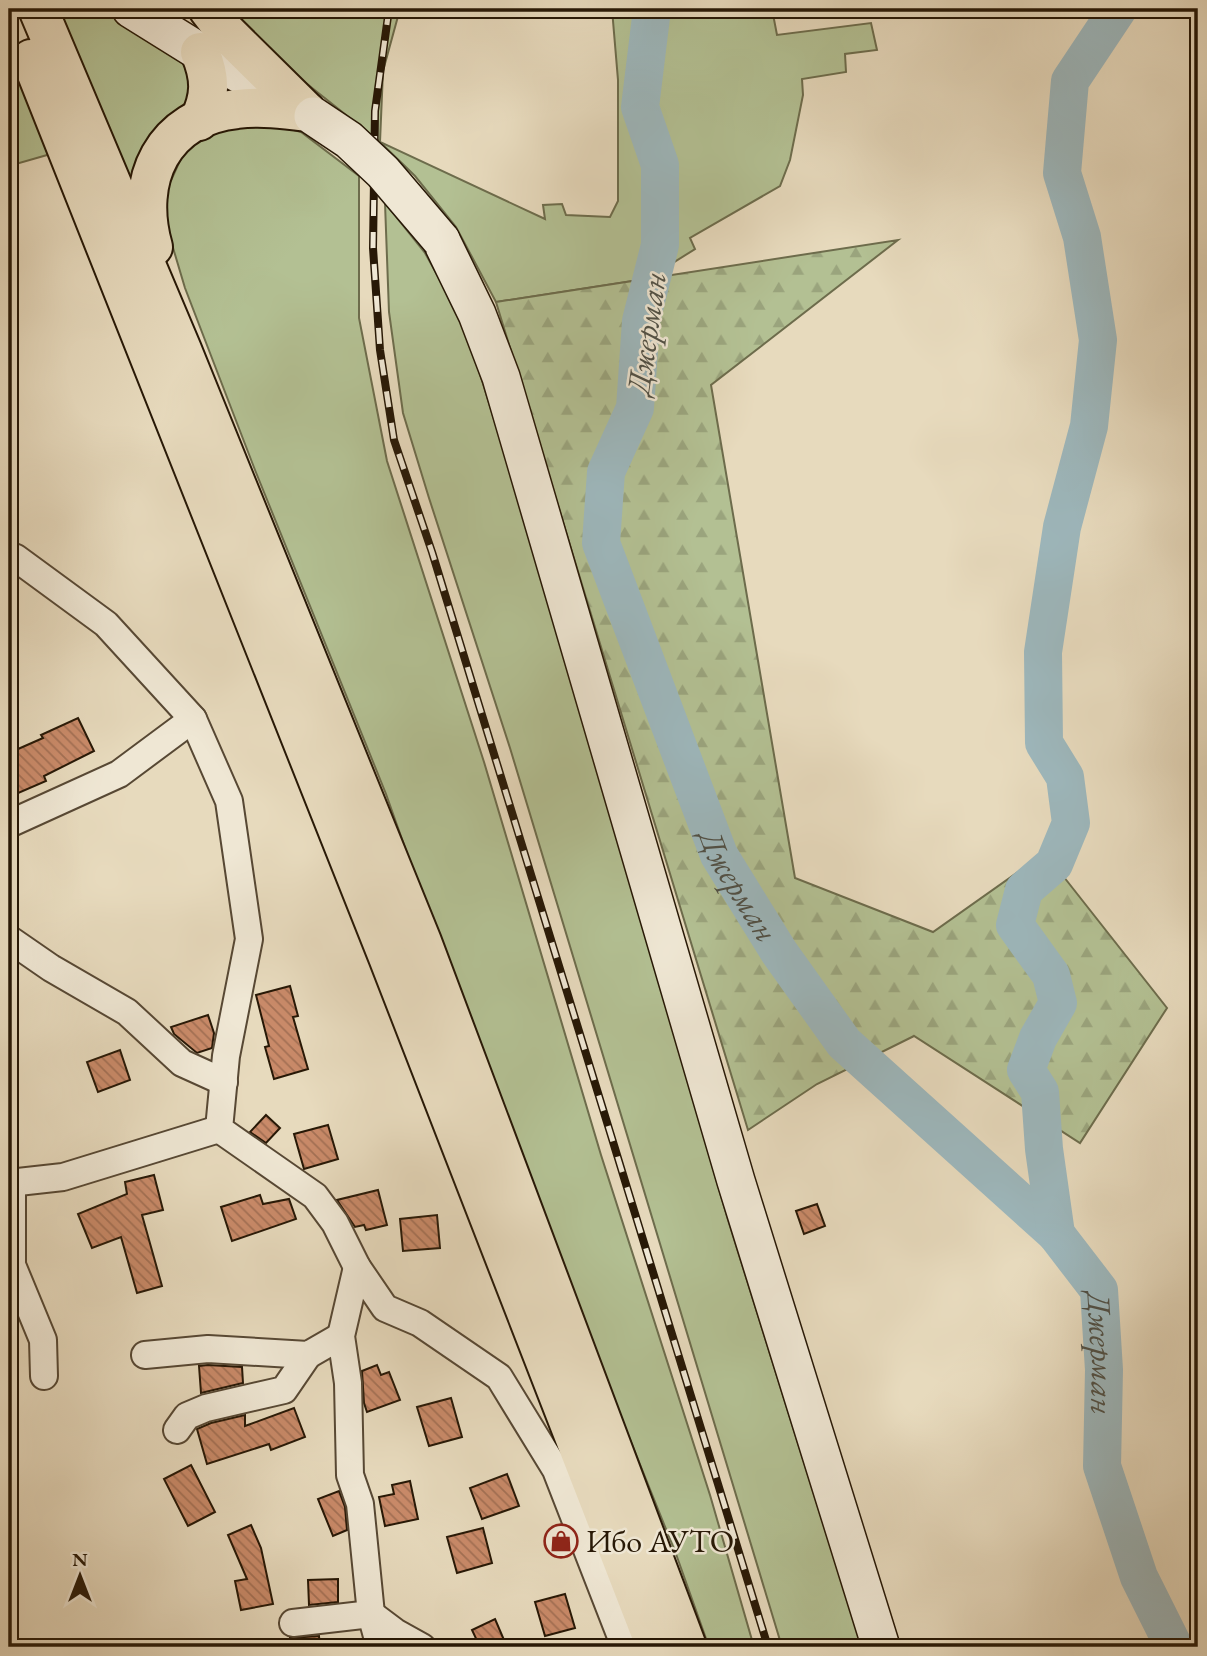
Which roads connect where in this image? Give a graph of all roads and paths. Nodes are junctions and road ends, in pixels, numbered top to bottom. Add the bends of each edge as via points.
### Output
1 (11, 9) edge
2 (38, 9) edge
3 (131, 9) edge
4 (208, 9) edge
5 (201, 52) junction
6 (310, 114) junction
7 (199, 121) junction
8 (182, 350) junction
9 (9, 555) edge
10 (193, 719) junction
11 (9, 824) edge
12 (9, 939) edge
13 (224, 1082) junction
14 (219, 1129) junction
15 (10, 1184) edge
16 (10, 1266) edge
17 (357, 1267) junction
18 (341, 1336) junction
19 (145, 1355) dead end
20 (308, 1355) junction
21 (44, 1376) dead end
22 (284, 1390) junction
23 (257, 1411) dead end
24 (177, 1430) dead end
25 (371, 1614) junction
26 (293, 1623) dead end
27 (380, 1647) edge
28 (422, 1647) edge
29 (625, 1647) edge
30 (656, 1647) edge
31 (687, 1647) edge
32 (881, 1647) edge

1 - 30 main road
2 - 8 main road
3 - 5 main road
4 - 6 main road via 225,32
5 - 6 main road
5 - 7 main road via 210,87
6 - 7 main road via 237,109
6 - 32 main road, bridge via 349,140 383,172 441,240 501,377 740,1192
7 - 8 main road via 175,137 156,162 146,202 147,226
8 - 31 main road via 422,942
9 - 10 street via 106,624
10 - 11 street via 119,774
10 - 13 street via 229,801 249,939
12 - 13 street via 127,1012 182,1063
13 - 14 street
14 - 15 street via 63,1177
14 - 17 street via 315,1196
15 - 16 street
16 - 21 street via 43,1340
17 - 18 street
17 - 29 street via 385,1308 420,1323 499,1377 556,1470
18 - 20 street
18 - 25 street via 348,1383 350,1475 360,1504
19 - 20 street via 208,1349
20 - 22 street
22 - 23 street
22 - 24 street via 206,1408 187,1416
25 - 26 street
25 - 27 street
25 - 28 street

